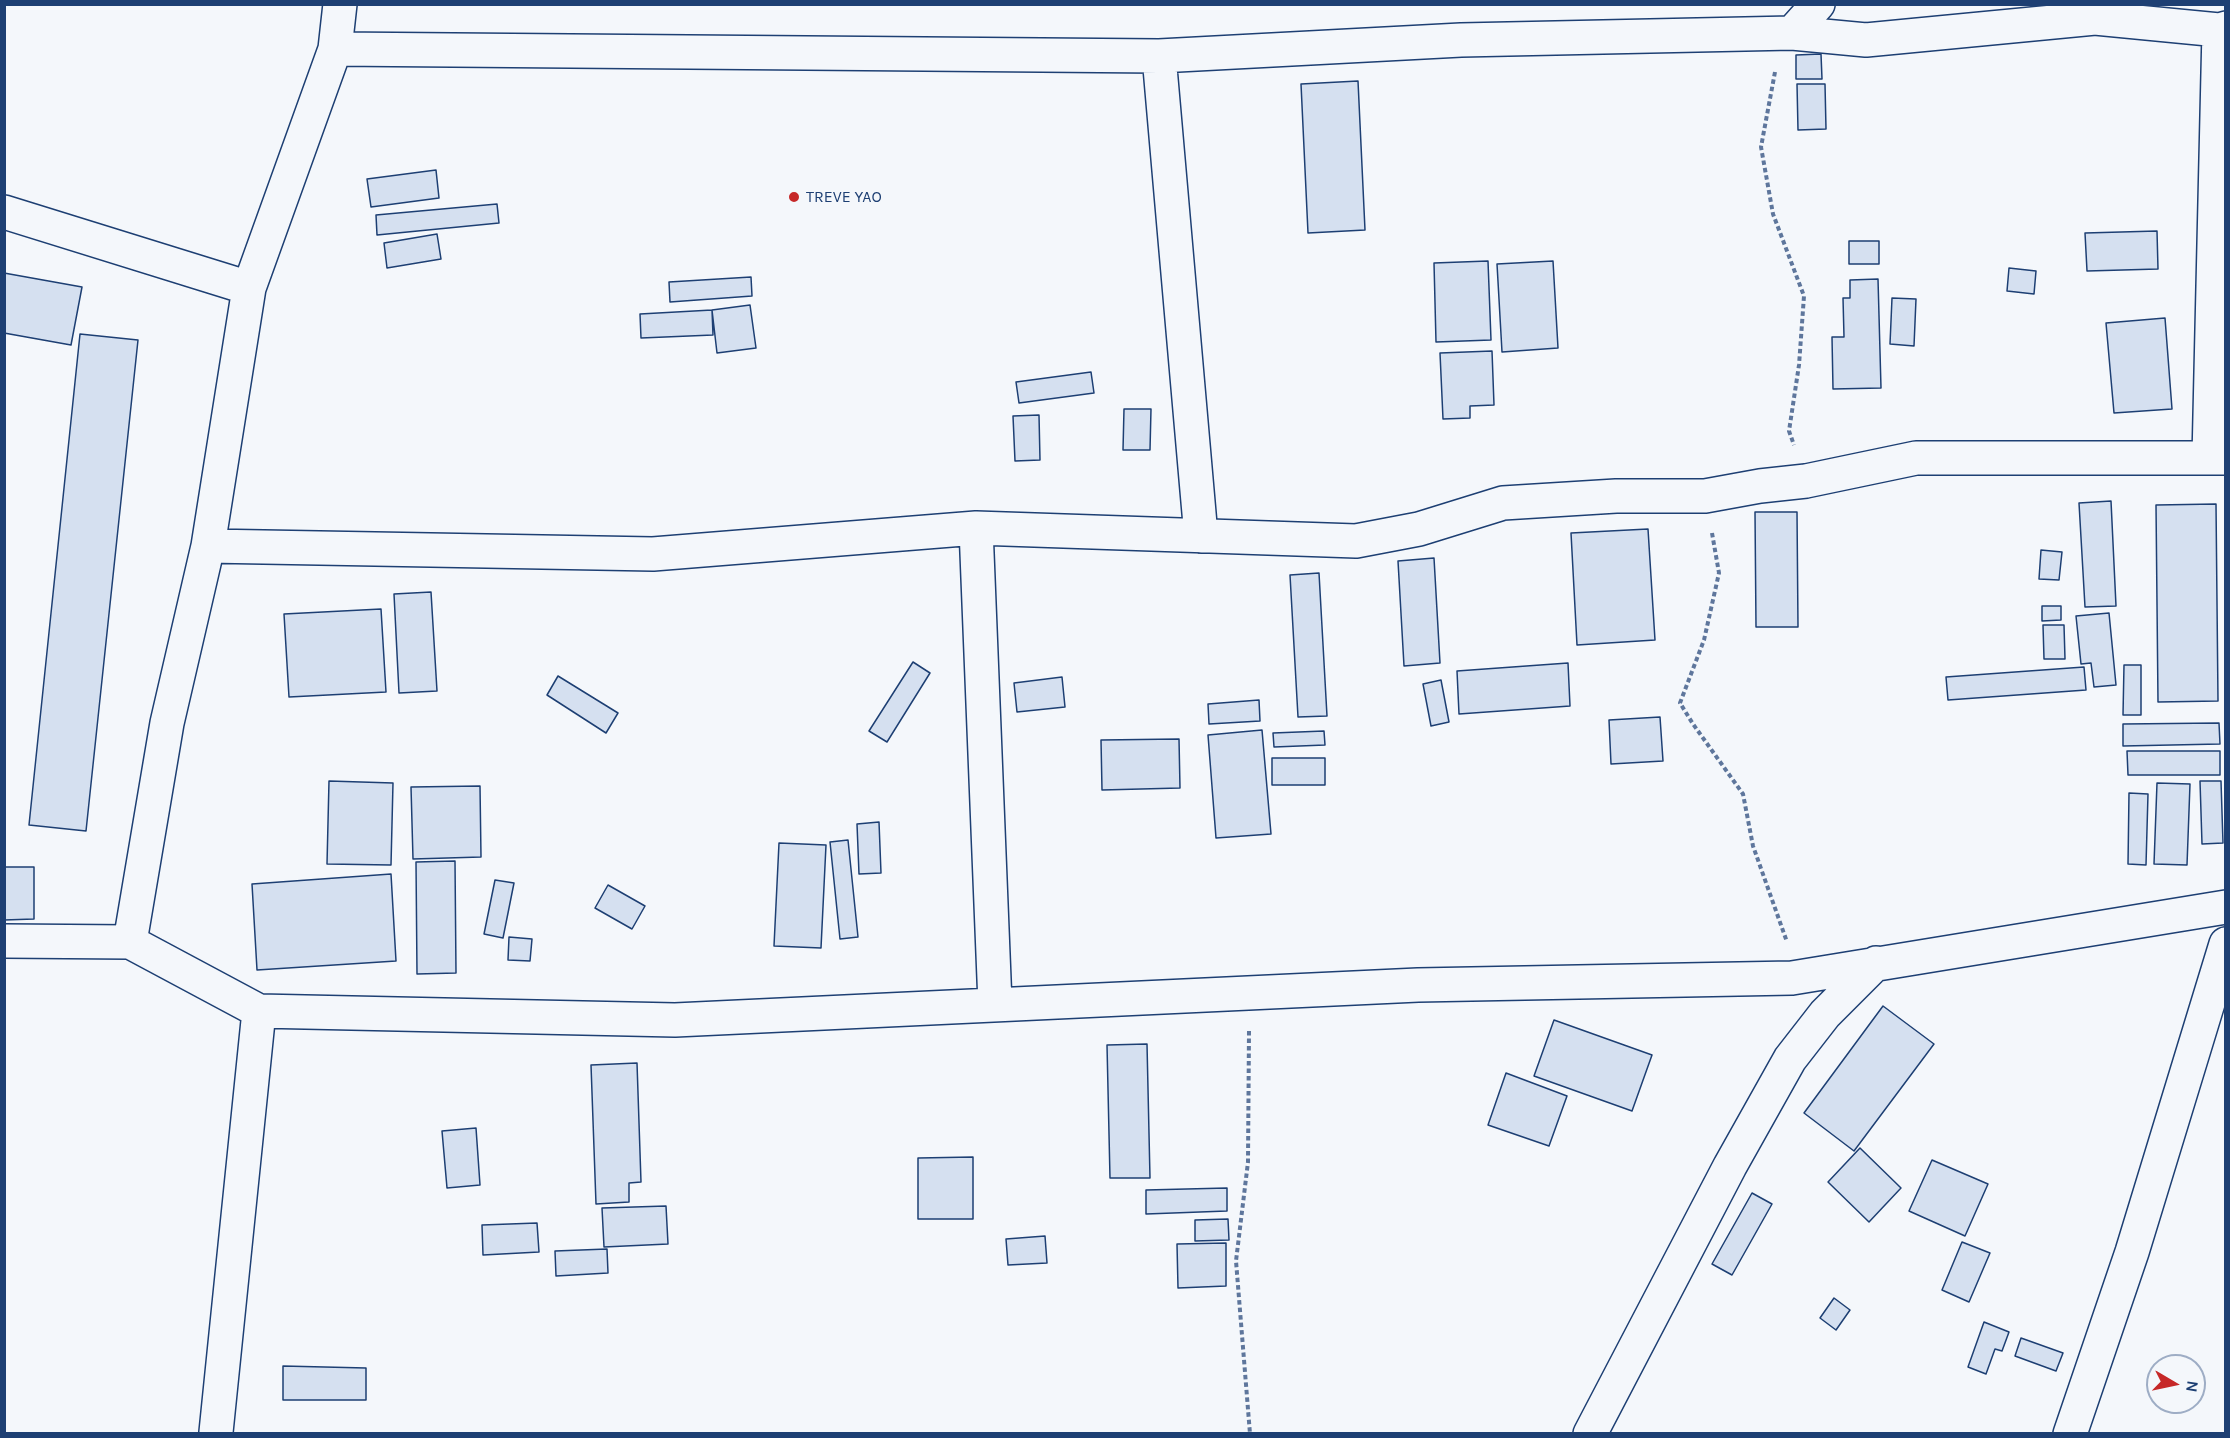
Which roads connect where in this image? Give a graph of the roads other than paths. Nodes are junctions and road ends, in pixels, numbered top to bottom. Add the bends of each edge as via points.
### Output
1 (340, 4) edge
2 (1818, 4) edge
3 (2095, 11) edge
4 (2222, 29) edge
5 (1792, 33) junction
6 (335, 49) junction
7 (1159, 56) junction
8 (4, 212) edge
9 (249, 288) junction
10 (2217, 458) edge
11 (976, 528) junction
12 (1201, 536) junction
13 (208, 546) junction
14 (2226, 907) edge
15 (4, 941) edge
16 (130, 942) junction
17 (2226, 944) edge
18 (1876, 963) junction
19 (995, 1004) junction
20 (259, 1011) junction
21 (218, 1433) edge
22 (1590, 1434) edge
23 (2070, 1434) edge

1 - 6 street
2 - 5 street
3 - 4 street
3 - 5 street via 1866,40
4 - 10 street
5 - 7 street via 1461,39
6 - 7 street
6 - 9 street
7 - 12 street
8 - 9 street
9 - 13 street
10 - 12 street via 1916,458 1806,481 1705,496 1616,496 1503,503 1419,529 1356,541
11 - 12 street
11 - 13 street via 653,554
11 - 19 street
13 - 16 street via 167,723
14 - 18 street
15 - 16 street
16 - 20 street
17 - 23 street via 2132,1252
18 - 19 street via 1792,978 1430,985
18 - 22 street via 1825,1014 1790,1059
19 - 20 street via 675,1020
20 - 21 street

